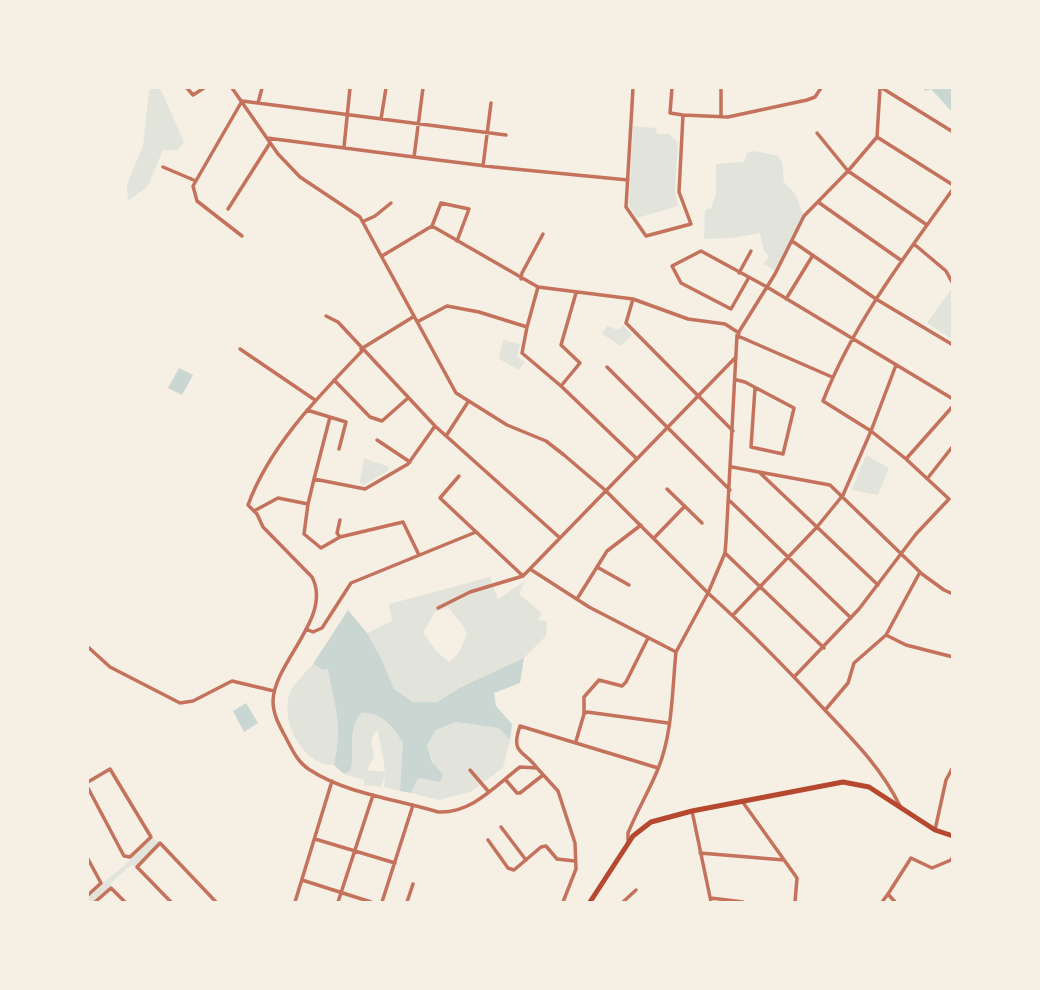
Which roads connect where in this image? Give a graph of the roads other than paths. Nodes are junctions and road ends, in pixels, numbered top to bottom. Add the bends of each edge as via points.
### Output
1 (187, 88) edge
2 (204, 88) edge
3 (232, 88) edge
4 (262, 88) edge
5 (350, 88) edge
6 (386, 88) edge
7 (424, 88) edge
8 (633, 88) edge
9 (672, 88) edge
10 (721, 88) edge
11 (821, 88) edge
12 (881, 88) edge
13 (242, 101) junction
14 (258, 103) junction
15 (491, 103) dead end
16 (348, 115) junction
17 (683, 115) junction
18 (721, 117) junction
19 (381, 119) junction
20 (418, 123) junction
21 (953, 132) edge
22 (487, 133) junction
23 (817, 133) dead end
24 (506, 135) dead end
25 (877, 136) junction
26 (269, 140) junction
27 (344, 148) junction
28 (414, 157) junction
29 (484, 166) junction
30 (163, 167) dead end
31 (848, 171) junction
32 (628, 180) junction
33 (196, 181) junction
34 (953, 187) edge
35 (818, 202) junction
36 (391, 203) dead end
37 (228, 209) dead end
38 (363, 222) junction
39 (927, 225) junction
40 (432, 226) junction
41 (543, 234) dead end
42 (242, 236) dead end
43 (457, 241) junction
44 (792, 241) junction
45 (914, 244) junction
46 (751, 251) dead end
47 (813, 254) junction
48 (382, 256) junction
49 (902, 261) junction
50 (953, 266) edge
51 (946, 271) junction
52 (739, 273) junction
53 (522, 279) junction
54 (748, 279) junction
55 (953, 284) edge
56 (538, 287) junction
57 (767, 287) junction
58 (576, 293) junction
59 (633, 299) junction
60 (786, 299) junction
61 (876, 299) junction
62 (326, 316) dead end
63 (415, 319) junction
64 (527, 327) junction
65 (738, 334) junction
66 (853, 339) junction
67 (953, 345) edge
68 (240, 349) dead end
69 (362, 350) junction
70 (736, 358) junction
71 (896, 365) junction
72 (607, 367) dead end
73 (832, 377) junction
74 (334, 380) junction
75 (737, 380) junction
76 (561, 386) junction
77 (755, 388) junction
78 (697, 396) junction
79 (408, 398) junction
80 (953, 399) edge
81 (315, 400) junction
82 (468, 402) junction
83 (953, 406) edge
84 (307, 410) junction
85 (330, 417) junction
86 (435, 426) junction
87 (666, 428) junction
88 (733, 431) junction
89 (871, 431) junction
90 (446, 436) junction
91 (377, 440) dead end
92 (953, 446) edge
93 (339, 449) dead end
94 (636, 458) junction
95 (906, 458) junction
96 (410, 461) junction
97 (732, 467) junction
98 (759, 472) junction
99 (459, 475) dead end
100 (314, 479) junction
101 (928, 479) junction
102 (605, 489) junction
103 (667, 489) dead end
104 (730, 490) junction
105 (843, 495) junction
106 (951, 500) edge
107 (730, 501) junction
108 (308, 504) junction
109 (685, 506) junction
110 (254, 511) junction
111 (340, 520) dead end
112 (702, 523) dead end
113 (641, 526) junction
114 (817, 527) junction
115 (476, 532) junction
116 (340, 537) junction
117 (560, 538) junction
118 (654, 538) junction
119 (725, 553) junction
120 (901, 554) junction
121 (419, 555) junction
122 (789, 556) junction
123 (597, 567) junction
124 (530, 569) junction
125 (920, 572) junction
126 (523, 576) junction
127 (629, 585) dead end
128 (878, 585) junction
129 (761, 586) junction
130 (708, 593) junction
131 (953, 594) edge
132 (577, 600) junction
133 (438, 608) dead end
134 (733, 615) junction
135 (851, 618) junction
136 (306, 629) junction
137 (886, 635) junction
138 (648, 638) junction
139 (88, 647) edge
140 (824, 648) junction
141 (676, 652) junction
142 (953, 657) edge
143 (794, 677) junction
144 (274, 691) junction
145 (825, 710) junction
146 (584, 713) junction
147 (669, 723) junction
148 (576, 741) junction
149 (953, 767) edge
150 (537, 768) junction
151 (659, 768) junction
152 (470, 770) dead end
153 (543, 775) junction
154 (505, 779) junction
155 (332, 781) junction
156 (88, 782) edge
157 (88, 788) edge
158 (488, 791) junction
159 (373, 794) junction
160 (742, 802) junction
161 (413, 804) junction
162 (900, 806) junction
163 (692, 811) junction
164 (501, 827) dead end
165 (935, 830) junction
166 (953, 836) edge
167 (315, 839) junction
168 (488, 840) dead end
169 (628, 843) junction
170 (354, 850) junction
171 (700, 853) junction
172 (953, 856) edge
173 (88, 859) edge
174 (526, 860) junction
175 (576, 860) junction
176 (784, 860) junction
177 (395, 863) junction
178 (302, 880) junction
179 (413, 884) dead end
180 (636, 890) dead end
181 (341, 892) junction
182 (888, 894) junction
183 (88, 895) edge
184 (710, 900) edge
185 (95, 902) edge
186 (125, 902) edge
187 (171, 902) edge
188 (216, 902) edge
189 (295, 902) edge
190 (338, 902) edge
191 (370, 902) edge
192 (382, 902) edge
193 (407, 902) edge
194 (562, 902) edge
195 (590, 902) edge
196 (623, 902) edge
197 (743, 902) edge
198 (795, 902) edge
199 (883, 902) edge
200 (895, 902) edge

1 - 2 street via 192,95
3 - 13 street
4 - 14 street
5 - 16 street
6 - 19 street
7 - 20 street
8 - 32 street
9 - 17 street via 670,113
10 - 18 street
11 - 18 street via 807,100
12 - 21 street
12 - 25 street
13 - 14 street
13 - 26 street
13 - 33 street
14 - 16 street
15 - 22 street
16 - 19 street
16 - 27 street
17 - 18 street
17 - 32 street via 679,192 691,224 646,236 626,207
19 - 20 street
20 - 22 street
20 - 28 street
22 - 24 street
22 - 29 street
23 - 31 street
25 - 31 street
25 - 34 street
26 - 27 street
26 - 37 street
26 - 38 street via 300,177
27 - 28 street
28 - 29 street
29 - 32 street
30 - 33 street
31 - 35 street
31 - 39 street
33 - 42 street via 197,201
34 - 39 street
35 - 44 street via 804,216
35 - 49 street
36 - 38 street
38 - 48 street
39 - 45 street
40 - 43 street
40 - 43 street via 440,203 469,209
40 - 48 street
41 - 53 street
43 - 53 street
44 - 47 street
44 - 57 street
45 - 49 street
45 - 51 street
46 - 52 street
47 - 60 street
47 - 61 street
48 - 63 street
49 - 61 street
50 - 51 street
51 - 55 street
52 - 54 street
52 - 54 street via 701,251 672,265 681,283 731,309
53 - 56 street
54 - 57 street
56 - 58 street
56 - 64 street
57 - 60 street
57 - 65 street
58 - 59 street
58 - 76 street via 561,345 580,363
59 - 65 street via 688,319 724,324
59 - 78 street via 626,323
60 - 66 street
61 - 66 street
61 - 67 street
62 - 69 street via 338,322
63 - 64 street via 447,306
63 - 69 street
63 - 82 street via 452,388
64 - 76 street via 522,353
65 - 70 street
65 - 73 street
66 - 71 street
66 - 73 street
68 - 81 street
69 - 74 street
69 - 79 street
70 - 75 street
70 - 78 street
71 - 80 street
71 - 89 street
72 - 87 street
73 - 89 street via 823,401
74 - 79 street via 370,416 382,421
74 - 81 street
75 - 77 street
75 - 88 street
76 - 94 street
77 - 77 street via 794,408 783,454 751,447
78 - 87 street
78 - 88 street
79 - 86 street
81 - 84 street
82 - 90 street
82 - 102 street via 546,441
83 - 95 street
84 - 85 street
84 - 110 street via 258,478 248,505
85 - 93 street via 346,422
85 - 100 street
86 - 90 street
86 - 96 street
87 - 94 street
87 - 104 street
88 - 97 street
89 - 95 street
89 - 105 street
90 - 117 street
91 - 96 street
92 - 101 street
94 - 102 street
95 - 101 street
96 - 100 street via 365,489
97 - 98 street
97 - 104 street
98 - 105 street via 830,485
98 - 114 street
99 - 115 street via 440,498
100 - 108 street
101 - 106 street
102 - 113 street
102 - 117 street
103 - 109 street
104 - 107 street
105 - 114 street
105 - 120 street
106 - 120 street
107 - 119 street
107 - 122 street
108 - 110 street via 278,498
108 - 116 street via 304,534 321,548
109 - 112 street
109 - 118 street
110 - 136 street via 317,586 317,602
111 - 116 street
113 - 118 street
113 - 123 street via 607,551
114 - 122 street
114 - 128 street
115 - 121 street
115 - 126 street
116 - 121 street via 403,522
117 - 124 street
118 - 130 street
119 - 129 street
119 - 130 street
120 - 125 street
120 - 128 street
121 - 136 street via 351,583 322,628
122 - 129 street
122 - 135 street
123 - 127 street
123 - 132 street
124 - 126 street
124 - 132 street
125 - 131 street
125 - 137 street
126 - 133 street via 470,592
128 - 135 street
129 - 134 street
129 - 140 street
130 - 134 street
130 - 141 street
132 - 138 street
134 - 143 street
135 - 140 street
136 - 144 street
137 - 142 street
137 - 145 street via 854,663 848,682
138 - 141 street
138 - 146 street via 626,682 622,686 599,680 584,697
139 - 144 street via 110,667 180,703 232,681
140 - 143 street
141 - 147 street
143 - 145 street
144 - 155 street via 274,710 299,761
145 - 162 street via 864,750
146 - 147 street
146 - 148 street
147 - 151 street
148 - 150 street via 520,726 515,739 519,753
148 - 151 street
149 - 165 street
150 - 153 street
150 - 154 street via 520,767
151 - 169 street via 628,833
152 - 158 street
153 - 154 street via 520,793
153 - 175 street via 558,791
154 - 158 street
155 - 159 street
155 - 167 street
156 - 157 street via 110,769 151,837 130,857 124,856
158 - 161 street via 453,813
159 - 161 street
159 - 170 street
160 - 162 main road via 851,782
160 - 163 main road
160 - 176 street
161 - 177 street
162 - 165 main road
163 - 169 main road via 651,822
163 - 171 street
164 - 174 street
165 - 166 main road
167 - 170 street
167 - 178 street
168 - 174 street via 508,869 514,870
169 - 195 main road
170 - 177 street
170 - 181 street
171 - 176 street
171 - 184 street
172 - 182 street via 932,868 911,858
173 - 183 street via 101,883
174 - 175 street via 546,846 557,859
175 - 194 street
176 - 198 street via 797,878
177 - 192 street
178 - 181 street
178 - 189 street
179 - 193 street
180 - 196 street
181 - 190 street
181 - 191 street
182 - 199 street
182 - 200 street
184 - 197 street
185 - 186 street via 111,888
187 - 188 street via 137,867 160,843

